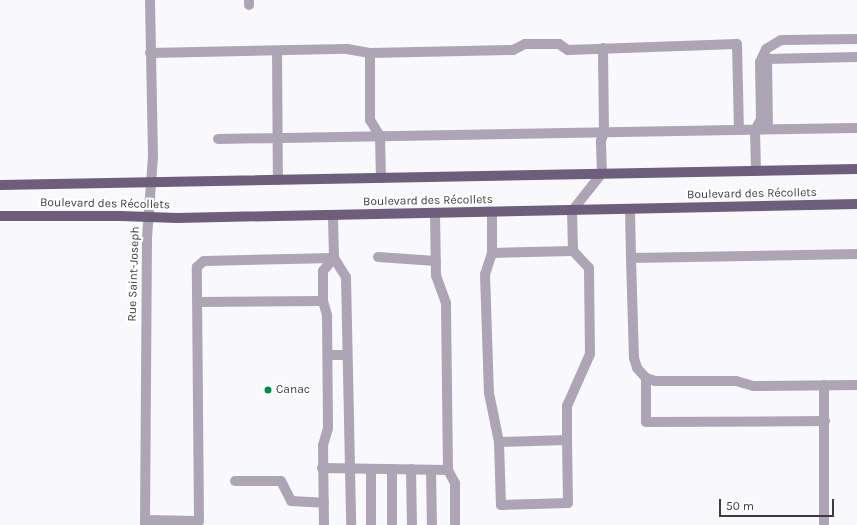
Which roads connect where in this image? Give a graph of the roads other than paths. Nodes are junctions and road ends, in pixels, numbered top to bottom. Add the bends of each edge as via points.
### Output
1 (150, 0) edge
2 (857, 39) edge
3 (603, 48) junction
4 (277, 51) junction
5 (150, 53) junction
6 (370, 53) junction
7 (857, 57) edge
8 (857, 128) edge
9 (768, 129) junction
10 (739, 130) junction
11 (755, 130) junction
12 (604, 132) junction
13 (380, 136) junction
14 (277, 138) junction
15 (218, 139) dead end
16 (857, 169) edge
17 (756, 171) junction
18 (602, 173) junction
19 (380, 178) junction
20 (278, 180) junction
21 (152, 182) junction
22 (0, 185) edge
23 (857, 204) edge
24 (630, 210) junction
25 (572, 211) junction
26 (492, 213) junction
27 (435, 214) junction
28 (0, 216) edge
29 (333, 216) junction
30 (149, 217) junction
31 (573, 251) junction
32 (492, 253) junction
33 (857, 254) edge
34 (378, 257) dead end
35 (334, 258) junction
36 (630, 258) junction
37 (436, 261) junction
38 (323, 300) junction
39 (198, 302) junction
40 (328, 355) junction
41 (347, 355) junction
42 (646, 378) junction
43 (857, 384) edge
44 (824, 386) junction
45 (824, 421) junction
46 (567, 440) junction
47 (499, 442) junction
48 (322, 468) junction
49 (350, 468) junction
50 (371, 469) junction
51 (392, 469) junction
52 (412, 469) junction
53 (431, 470) junction
54 (448, 470) junction
55 (235, 481) dead end
56 (324, 503) junction
57 (145, 522) edge
58 (324, 525) edge
59 (351, 525) edge
60 (371, 525) edge
61 (392, 525) edge
62 (412, 525) edge
63 (432, 525) edge
64 (455, 525) edge
65 (824, 525) edge

1 - 5 street, Rue Saint-Joseph
2 - 11 street via 781,40 769,46 760,62 761,119
3 - 6 street via 568,50 559,44 525,44 513,50
3 - 10 street via 737,44
3 - 12 street
4 - 5 street
4 - 6 street via 347,49
4 - 14 street
5 - 21 street, Rue Saint-Joseph
6 - 13 street via 370,120
7 - 9 street via 767,59
8 - 9 street
9 - 11 street
10 - 11 street
10 - 12 street
11 - 17 street
12 - 13 street
12 - 18 street via 601,141
13 - 14 street
13 - 19 street
14 - 15 street
14 - 20 street
16 - 17 main road, Boulevard des Récollets
17 - 18 main road, Boulevard des Récollets
18 - 19 main road, Boulevard des Récollets
18 - 25 street
19 - 20 main road, Boulevard des Récollets
20 - 21 main road, Boulevard des Récollets
21 - 22 main road, Boulevard des Récollets
21 - 30 street, Rue Saint-Joseph
23 - 24 main road, Boulevard des Récollets
24 - 25 main road, Boulevard des Récollets
24 - 36 street
25 - 26 main road, Boulevard des Récollets
25 - 31 street
26 - 27 main road, Boulevard des Récollets
26 - 32 street
27 - 29 main road, Boulevard des Récollets
27 - 37 street
28 - 30 main road, Boulevard des Récollets
29 - 30 main road, Boulevard des Récollets
29 - 35 street
30 - 57 street, Rue Saint-Joseph
31 - 32 street
31 - 46 street via 589,268 590,354 567,406
32 - 47 street via 485,274 489,393
33 - 36 street
34 - 37 street
35 - 38 street via 323,272
35 - 39 street via 204,261 197,267
35 - 41 street via 346,277
36 - 42 street via 634,358 637,368
37 - 54 street via 436,276 446,303
38 - 39 street
38 - 40 street via 327,315
39 - 57 street via 199,521
40 - 41 street
40 - 48 street via 328,428 323,445
41 - 49 street
42 - 44 street via 655,381 736,381 753,386
42 - 45 street via 646,422
43 - 44 street
44 - 45 street
45 - 65 street
46 - 47 street
46 - 47 street via 568,503 501,505
48 - 49 street
48 - 56 street
49 - 50 street
49 - 59 street
50 - 51 street
50 - 60 street
51 - 52 street
51 - 61 street
52 - 53 street
52 - 62 street
53 - 54 street
53 - 63 street
54 - 64 street via 454,483
55 - 56 street via 281,481 291,501
56 - 58 street

